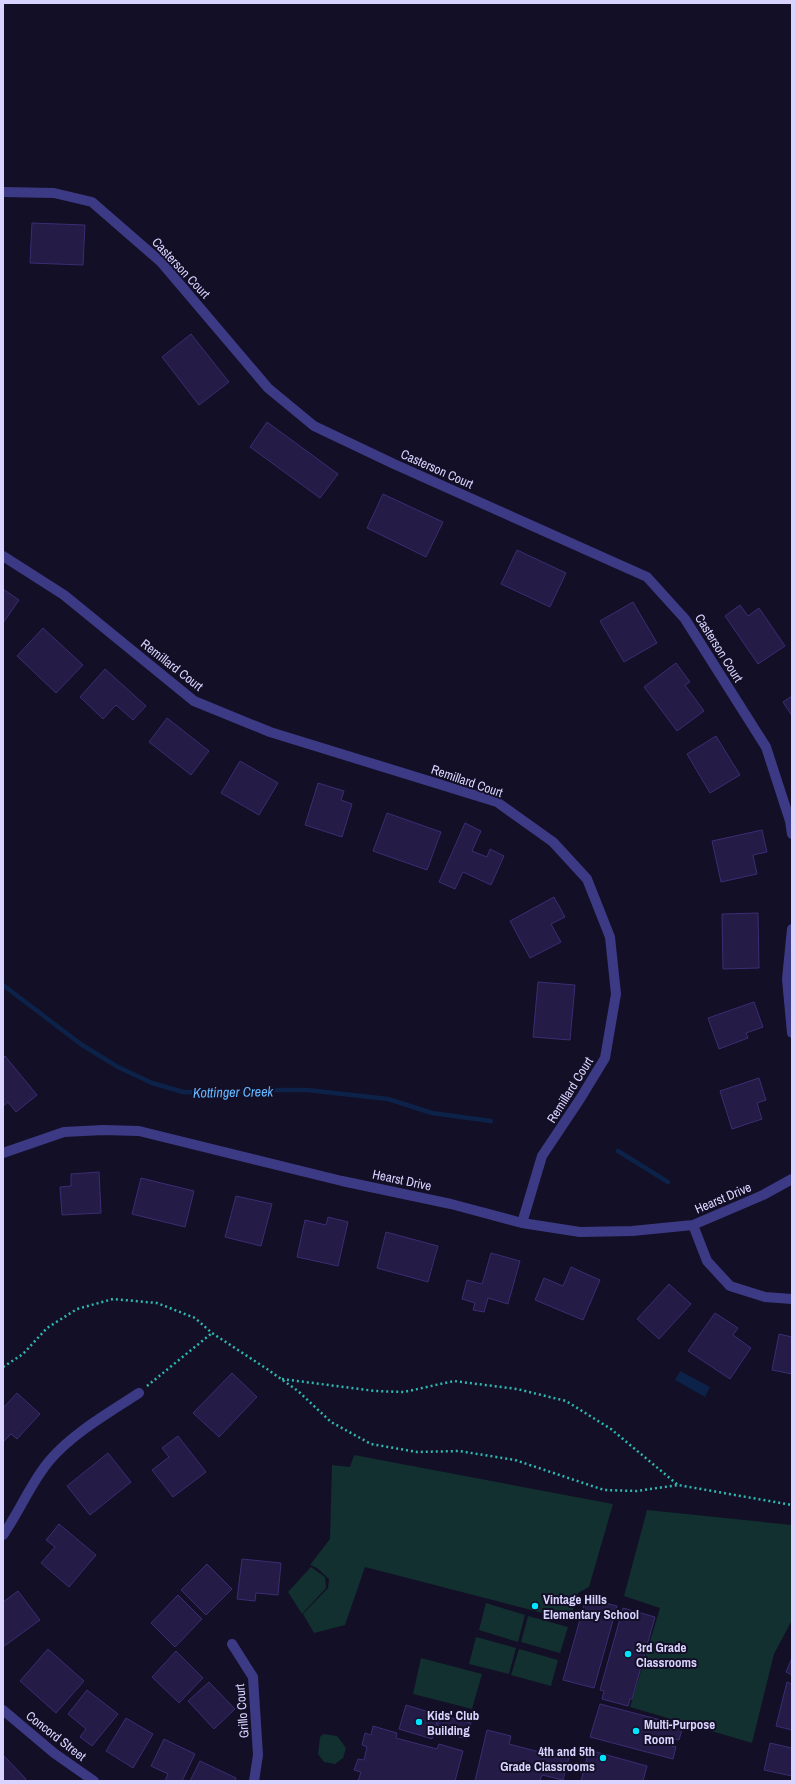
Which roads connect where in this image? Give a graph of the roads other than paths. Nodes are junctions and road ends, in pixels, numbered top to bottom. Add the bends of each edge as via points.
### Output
1 (3, 192) edge
2 (3, 556) edge
3 (792, 834) edge
4 (792, 929) edge
5 (792, 1032) edge
6 (3, 1153) edge
7 (792, 1179) edge
8 (522, 1224) junction
9 (693, 1225) junction
10 (792, 1299) edge
11 (139, 1393) road end
12 (3, 1535) edge
13 (232, 1644) dead end
14 (3, 1710) edge
15 (94, 1781) edge
16 (254, 1781) edge

1 - 3 street, Casterson Court via 54,193 92,202 161,262 268,388 314,426 647,577 685,619 766,747
2 - 8 street, Remillard Court via 64,595 194,701 270,732 497,802 554,842 586,879 610,938 616,994 605,1058 542,1156
4 - 5 street via 787,979
6 - 8 street, Hearst Drive via 64,1132 139,1131 342,1181 451,1204
7 - 9 street, Hearst Drive via 763,1195
8 - 9 street, Hearst Drive via 580,1232 632,1231
9 - 10 street via 707,1261 730,1286 765,1297
11 - 12 street via 86,1428 51,1459
13 - 16 street, Grillo Court via 253,1677 258,1755
14 - 15 street, Concord Street via 54,1754

